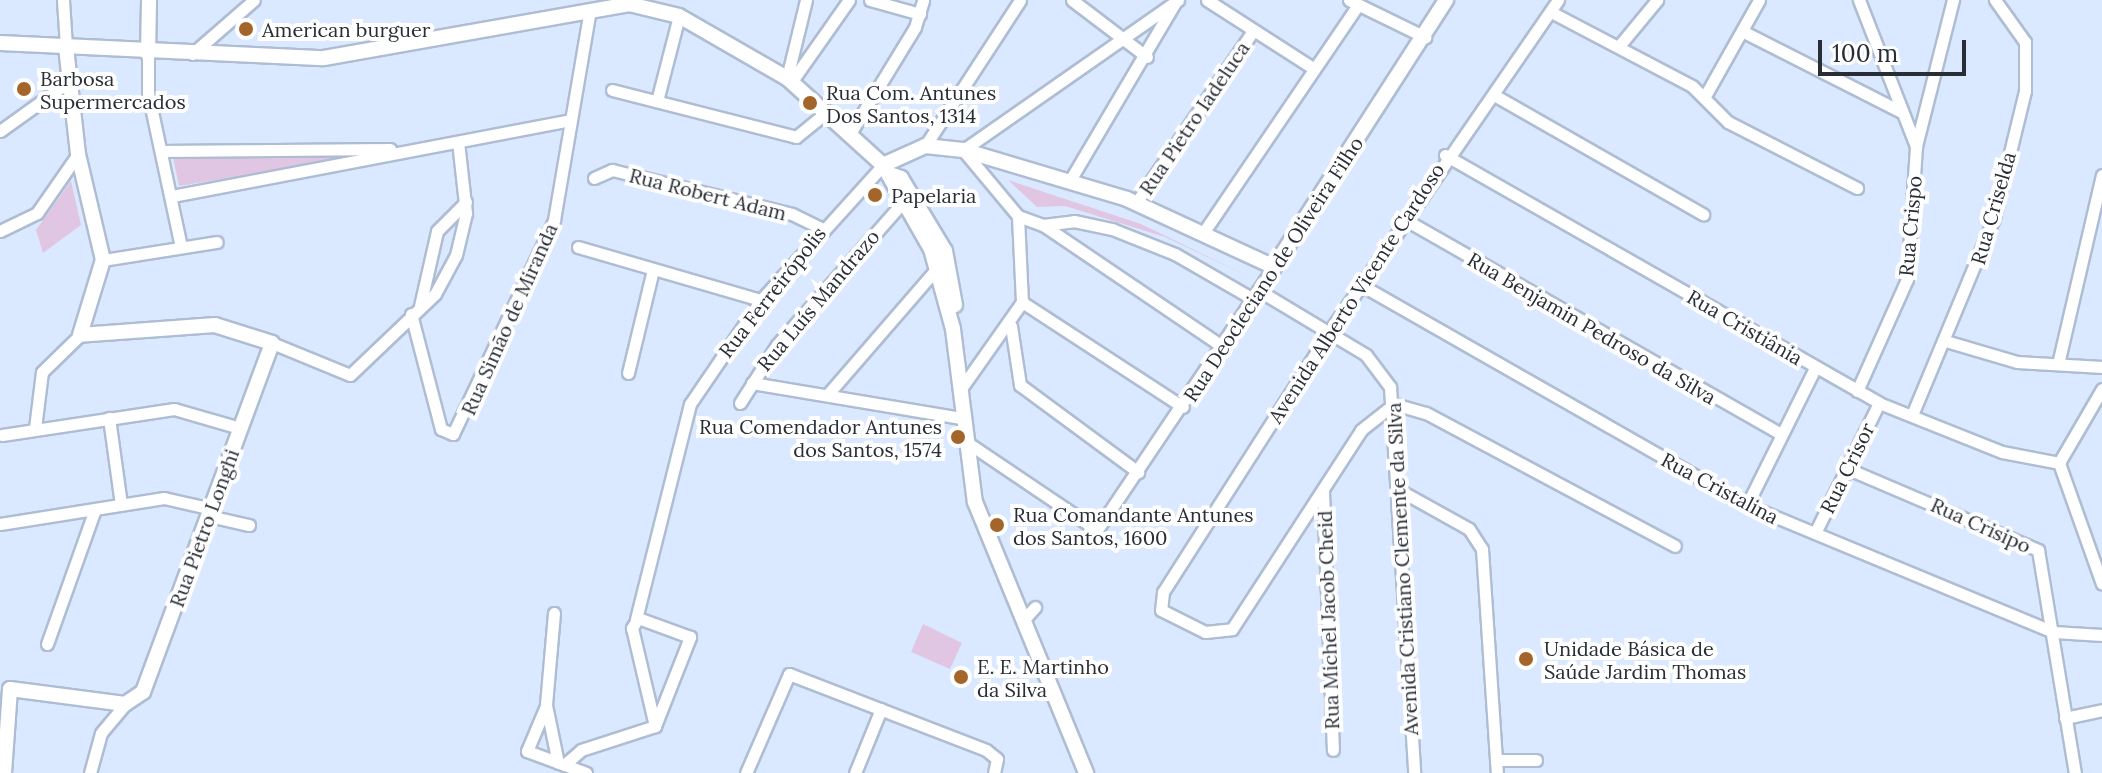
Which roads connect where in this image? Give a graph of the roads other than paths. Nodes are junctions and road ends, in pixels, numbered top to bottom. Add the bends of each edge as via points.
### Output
1 (63, 0) edge
2 (149, 0) edge
3 (254, 0) edge
4 (806, 0) edge
5 (849, 0) edge
6 (870, 0) edge
7 (923, 0) edge
8 (1020, 0) edge
9 (1072, 0) edge
10 (1177, 0) edge
11 (1207, 0) edge
12 (1446, 0) edge
13 (1558, 0) edge
14 (1657, 0) edge
15 (1759, 0) edge
16 (1859, 0) edge
17 (1953, 0) edge
18 (1995, 0) edge
19 (1354, 2) edge
20 (652, 3) edge
21 (590, 10) junction
22 (1551, 12) junction
23 (920, 14) junction
24 (679, 16) junction
25 (1742, 31) junction
26 (1252, 32) junction
27 (1123, 34) junction
28 (1425, 37) junction
29 (0, 43) edge
30 (1619, 46) junction
31 (66, 47) junction
32 (148, 54) junction
33 (189, 57) junction
34 (1147, 57) junction
35 (1313, 68) junction
36 (790, 80) junction
37 (67, 83) junction
38 (612, 90) dead end
39 (1494, 95) junction
40 (1705, 96) junction
41 (657, 101) junction
42 (828, 111) junction
43 (1902, 112) junction
44 (569, 120) junction
45 (0, 131) edge
46 (851, 132) junction
47 (458, 142) junction
48 (925, 146) junction
49 (1916, 146) junction
50 (411, 148) junction
51 (963, 150) junction
52 (161, 151) junction
53 (78, 154) junction
54 (1445, 155) junction
55 (886, 169) junction
56 (2102, 175) edge
57 (594, 178) dead end
58 (1069, 182) junction
59 (1857, 188) dead end
60 (172, 196) junction
61 (466, 202) junction
62 (903, 202) junction
63 (1136, 203) junction
64 (1703, 214) dead end
65 (1018, 216) junction
66 (1404, 219) junction
67 (1043, 225) junction
68 (823, 229) junction
69 (0, 231) edge
70 (1203, 233) junction
71 (217, 242) dead end
72 (181, 247) junction
73 (578, 247) dead end
74 (103, 260) junction
75 (938, 267) junction
76 (1274, 267) junction
77 (652, 274) junction
78 (1361, 285) junction
79 (1256, 294) junction
80 (761, 300) junction
81 (1022, 302) junction
82 (416, 310) junction
83 (1011, 325) junction
84 (953, 329) junction
85 (1330, 331) junction
86 (80, 335) junction
87 (1949, 342) junction
88 (272, 343) junction
89 (1222, 346) junction
90 (2058, 364) junction
91 (2102, 367) edge
92 (1815, 368) junction
93 (628, 373) dead end
94 (752, 383) junction
95 (2102, 389) edge
96 (960, 390) junction
97 (1857, 391) junction
98 (828, 394) junction
99 (740, 403) dead end
100 (1879, 403) junction
101 (1394, 404) junction
102 (1183, 407) junction
103 (1912, 415) junction
104 (109, 418) junction
105 (961, 418) junction
106 (35, 428) junction
107 (240, 428) junction
108 (1781, 434) junction
109 (2, 435) edge
110 (964, 441) junction
111 (2059, 463) junction
112 (1846, 468) junction
113 (1138, 472) junction
114 (1399, 490) junction
115 (1323, 491) junction
116 (121, 504) junction
117 (1747, 505) junction
118 (95, 509) junction
119 (211, 512) junction
120 (0, 524) edge
121 (249, 525) dead end
122 (1815, 533) junction
123 (2102, 541) edge
124 (1675, 546) dead end
125 (2093, 554) junction
126 (2102, 584) edge
127 (554, 613) dead end
128 (635, 621) junction
129 (2054, 632) junction
130 (2102, 635) edge
131 (47, 644) dead end
132 (5, 688) edge
133 (125, 704) junction
134 (546, 705) junction
135 (881, 709) junction
136 (2102, 710) edge
137 (2065, 718) junction
138 (655, 726) junction
139 (1333, 750) dead end
140 (1496, 760) junction
141 (1536, 760) dead end
142 (561, 764) junction
143 (995, 769) edge
144 (4, 773) edge
145 (90, 773) edge
146 (586, 773) edge
147 (746, 773) edge
148 (855, 773) edge
149 (1086, 773) edge
150 (1414, 773) edge
151 (1497, 773) edge
152 (2075, 773) edge

1 - 31 street
2 - 32 street
3 - 33 street
4 - 36 street
5 - 36 street
6 - 23 street
7 - 23 street
8 - 48 street
9 - 27 street
10 - 27 street
10 - 34 street
11 - 26 street
12 - 28 street, Rua Deocleciano de Oliveira Filho
13 - 22 street, Avenida Alberto Vicente Cardoso
14 - 30 street
15 - 25 street
16 - 43 street
17 - 49 street
18 - 87 street, Rua Criselda via 2025,42 2025,91 1994,218
19 - 28 street
19 - 35 street
20 - 21 street
20 - 24 street
21 - 33 street via 367,54
21 - 44 street, Rua Simão de Miranda
22 - 30 street
22 - 39 street, Avenida Alberto Vicente Cardoso
23 - 46 street
24 - 36 street
24 - 41 street
25 - 40 street
25 - 43 street
26 - 35 street
26 - 63 street, Rua Pietro Iadeluca
27 - 34 street
27 - 51 street
28 - 76 street, Rua Deocleciano de Oliveira Filho
29 - 31 street
30 - 40 street
31 - 32 street
31 - 37 street
32 - 33 street
32 - 52 street
34 - 58 street
35 - 70 street
36 - 42 street
37 - 45 street
37 - 53 street
38 - 41 street
39 - 54 street, Avenida Alberto Vicente Cardoso
39 - 64 street
40 - 59 street via 1728,122
41 - 42 street via 796,137
42 - 46 street
43 - 49 street
44 - 47 street
44 - 82 street, Rua Simão de Miranda via 549,233 453,434 441,429
46 - 55 street
47 - 50 street
47 - 61 street
48 - 51 street
48 - 55 street
49 - 97 street, Rua Crispo via 1907,279
50 - 52 street
50 - 60 street
51 - 58 street
51 - 65 street
52 - 60 street
53 - 69 street via 37,213
53 - 74 street
54 - 66 street, Avenida Alberto Vicente Cardoso
54 - 92 street, Rua Cristiânia
55 - 62 street
55 - 68 street, Rua Ferreirópolis
55 - 84 street via 901,178 945,251
56 - 90 street
57 - 68 street, Rua Robert Adam via 612,170 792,214
58 - 63 street
60 - 72 street
61 - 82 street via 451,266
61 - 82 street via 437,231
62 - 75 street
62 - 94 street, Rua Luís Mandrazo
63 - 70 street
65 - 67 street
65 - 81 street
66 - 78 street, Avenida Alberto Vicente Cardoso
66 - 108 street, Rua Benjamin Pedroso da Silva
67 - 79 street, Avenida Cristiano Clemente da Silva via 1074,221 1112,229
67 - 89 street
68 - 80 street, Rua Ferreirópolis
70 - 76 street
71 - 72 street
72 - 74 street
73 - 77 street
74 - 86 street
75 - 84 street
75 - 98 street
76 - 79 street, Rua Deocleciano de Oliveira Filho
77 - 80 street
77 - 93 street
78 - 85 street, Avenida Alberto Vicente Cardoso
78 - 117 street, Rua Cristalina
79 - 85 street, Avenida Cristiano Clemente da Silva
79 - 89 street, Rua Deocleciano de Oliveira Filho
80 - 128 street, Rua Ferreirópolis via 685,417
81 - 83 street
81 - 102 street
82 - 88 street via 350,375
83 - 96 street
83 - 113 street via 1020,385
84 - 96 street
85 - 101 street, Avenida Cristiano Clemente da Silva via 1379,368
85 - 115 street, Avenida Alberto Vicente Cardoso via 1163,592 1161,610 1226,633
86 - 88 street via 215,325
86 - 106 street via 42,372
87 - 90 street via 2017,362
87 - 103 street, Rua Criselda
88 - 107 street, Rua Pietro Longhi
89 - 102 street, Rua Deocleciano de Oliveira Filho
90 - 91 street
92 - 97 street, Rua Cristiânia
92 - 108 street
94 - 98 street
94 - 99 street, Rua Luís Mandrazo
95 - 111 street
96 - 105 street
97 - 100 street, Rua Cristiânia
98 - 105 street
100 - 103 street, Rua Cristiânia
100 - 112 street, Rua Crisor
101 - 114 street, Avenida Cristiano Clemente da Silva
101 - 115 street via 1361,430
101 - 124 street via 1426,413
102 - 113 street, Rua Deocleciano de Oliveira Filho
103 - 111 street, Rua Cristiânia via 2002,452
104 - 106 street
104 - 107 street via 187,409
104 - 116 street
105 - 110 street
106 - 109 street
107 - 119 street, Rua Pietro Longhi
108 - 117 street
110 - 113 street, Rua Deocleciano de Oliveira Filho via 1092,531
110 - 149 street via 975,502 1031,612
111 - 125 street
112 - 122 street, Rua Crisor
112 - 129 street, Rua Crisipo via 2038,550
114 - 140 street via 1469,529 1482,549
114 - 150 street, Avenida Cristiano Clemente da Silva
115 - 139 street, Rua Michel Jacob Cheid
116 - 118 street
116 - 119 street via 173,498
117 - 122 street, Rua Cristalina
118 - 120 street
118 - 131 street
119 - 121 street
119 - 133 street, Rua Pietro Longhi via 150,679
122 - 129 street, Rua Cristalina
123 - 125 street
125 - 126 street
127 - 134 street
128 - 138 street
128 - 138 street via 690,637
129 - 130 street, Rua Cristalina
129 - 137 street
132 - 133 street
132 - 144 street
133 - 145 street via 101,733
134 - 142 street
134 - 142 street via 527,751
135 - 143 street via 986,750
135 - 147 street via 789,674
135 - 148 street
136 - 137 street
137 - 152 street
138 - 142 street via 581,750
140 - 141 street
140 - 151 street
142 - 146 street

